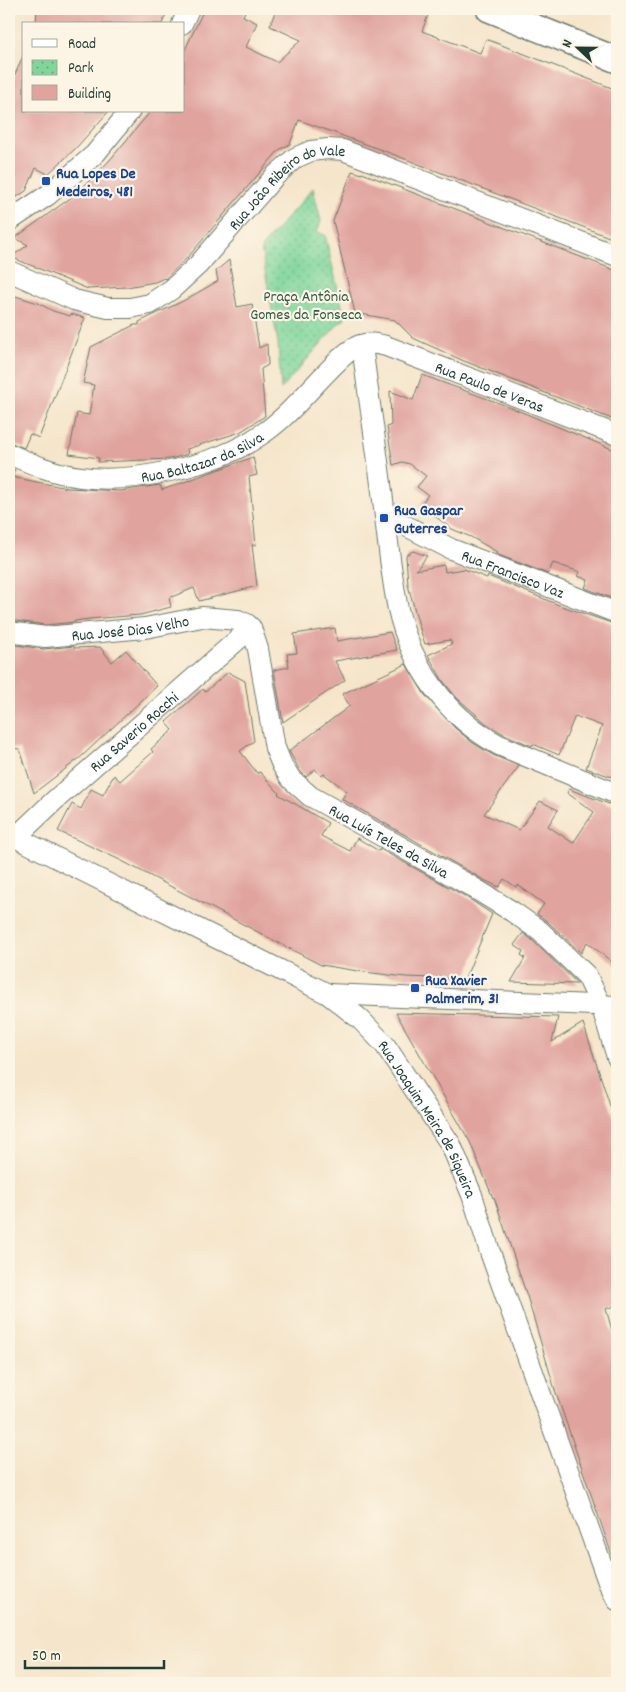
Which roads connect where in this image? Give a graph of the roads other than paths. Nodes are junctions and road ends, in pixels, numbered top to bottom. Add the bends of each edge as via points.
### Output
1 (188, 9) edge
2 (489, 9) edge
3 (183, 22) edge
4 (617, 60) edge
5 (129, 112) edge
6 (9, 221) edge
7 (617, 256) edge
8 (9, 271) edge
9 (362, 345) junction
10 (617, 435) edge
11 (9, 454) edge
12 (385, 515) junction
13 (617, 613) edge
14 (251, 628) junction
15 (9, 632) edge
16 (617, 794) edge
17 (12, 835) edge
18 (328, 994) junction
19 (609, 1005) edge
20 (617, 1057) edge
21 (617, 1600) edge

1 - 3 street
2 - 4 main road
5 - 6 street via 95,154 48,194
7 - 8 street, Rua João Ribeiro do Vale via 343,150 328,148 311,150 295,158 275,176 198,265 150,304 108,308 74,300
9 - 10 street, Rua Paulo de Veras via 372,342 386,346
9 - 11 street, Rua Baltazar da Silva via 345,354 278,422 225,455 146,475 113,478 81,477 48,470
9 - 12 street
12 - 13 street, Rua Francisco Vaz via 451,549
12 - 16 street via 392,574 409,644 447,705 465,723 499,745
14 - 15 street, Rua José Dias Velho via 238,620 202,617 145,628 44,636
14 - 17 street, Rua Saverio Rocchi
14 - 19 street, Rua Luís Teles da Silva via 258,649 275,748 291,779 310,796 469,885 540,931 587,976
17 - 18 street, Rua Joaquim Meira de Siqueira
18 - 19 street
18 - 21 street, Rua Joaquim Meira de Siqueira via 385,1044 451,1145 472,1195
19 - 20 street, Rua Luís Teles da Silva

